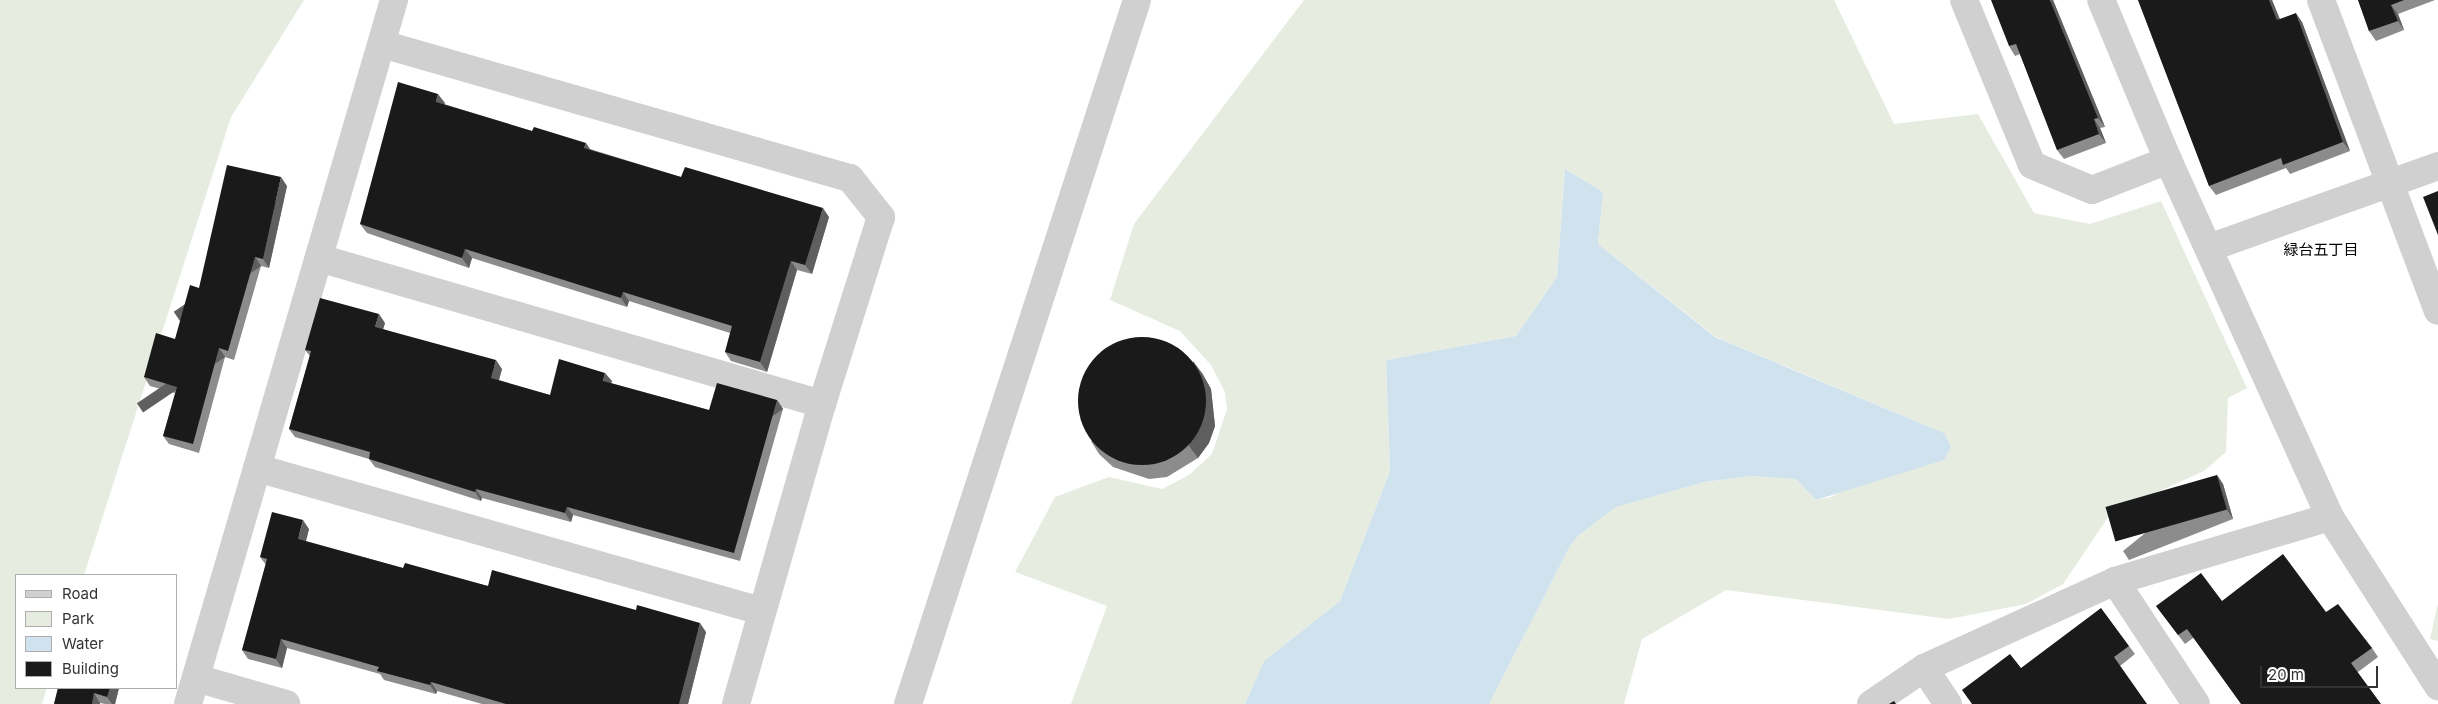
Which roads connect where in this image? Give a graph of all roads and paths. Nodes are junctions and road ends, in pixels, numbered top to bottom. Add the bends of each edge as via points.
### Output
1 (394, 0) edge
2 (1136, 0) edge
3 (1964, 0) edge
4 (2101, 0) edge
5 (2321, 0) edge
6 (382, 44) junction
7 (2168, 160) junction
8 (2438, 166) edge
9 (2389, 182) junction
10 (2209, 248) junction
11 (319, 258) junction
12 (2438, 311) edge
13 (822, 404) junction
14 (258, 468) junction
15 (2330, 518) junction
16 (2115, 581) junction
17 (761, 611) junction
18 (1924, 668) junction
19 (196, 678) junction
20 (2438, 686) edge
21 (188, 704) edge
22 (286, 704) edge
23 (736, 704) edge
24 (908, 704) edge
25 (1871, 704) edge
26 (1948, 704) edge
27 (2196, 704) edge

1 - 6 street
2 - 24 street
3 - 7 street via 2032,165 2092,190
4 - 7 street
5 - 9 street
6 - 11 street
6 - 13 street via 850,178 881,217
7 - 10 street
8 - 9 street
9 - 10 street
9 - 12 street
10 - 15 street
11 - 13 street
11 - 14 street
13 - 17 street
14 - 17 street
14 - 19 street
15 - 16 street
15 - 20 street
16 - 18 street
16 - 27 street
17 - 23 street
18 - 25 street
18 - 26 street
19 - 21 street
19 - 22 street

